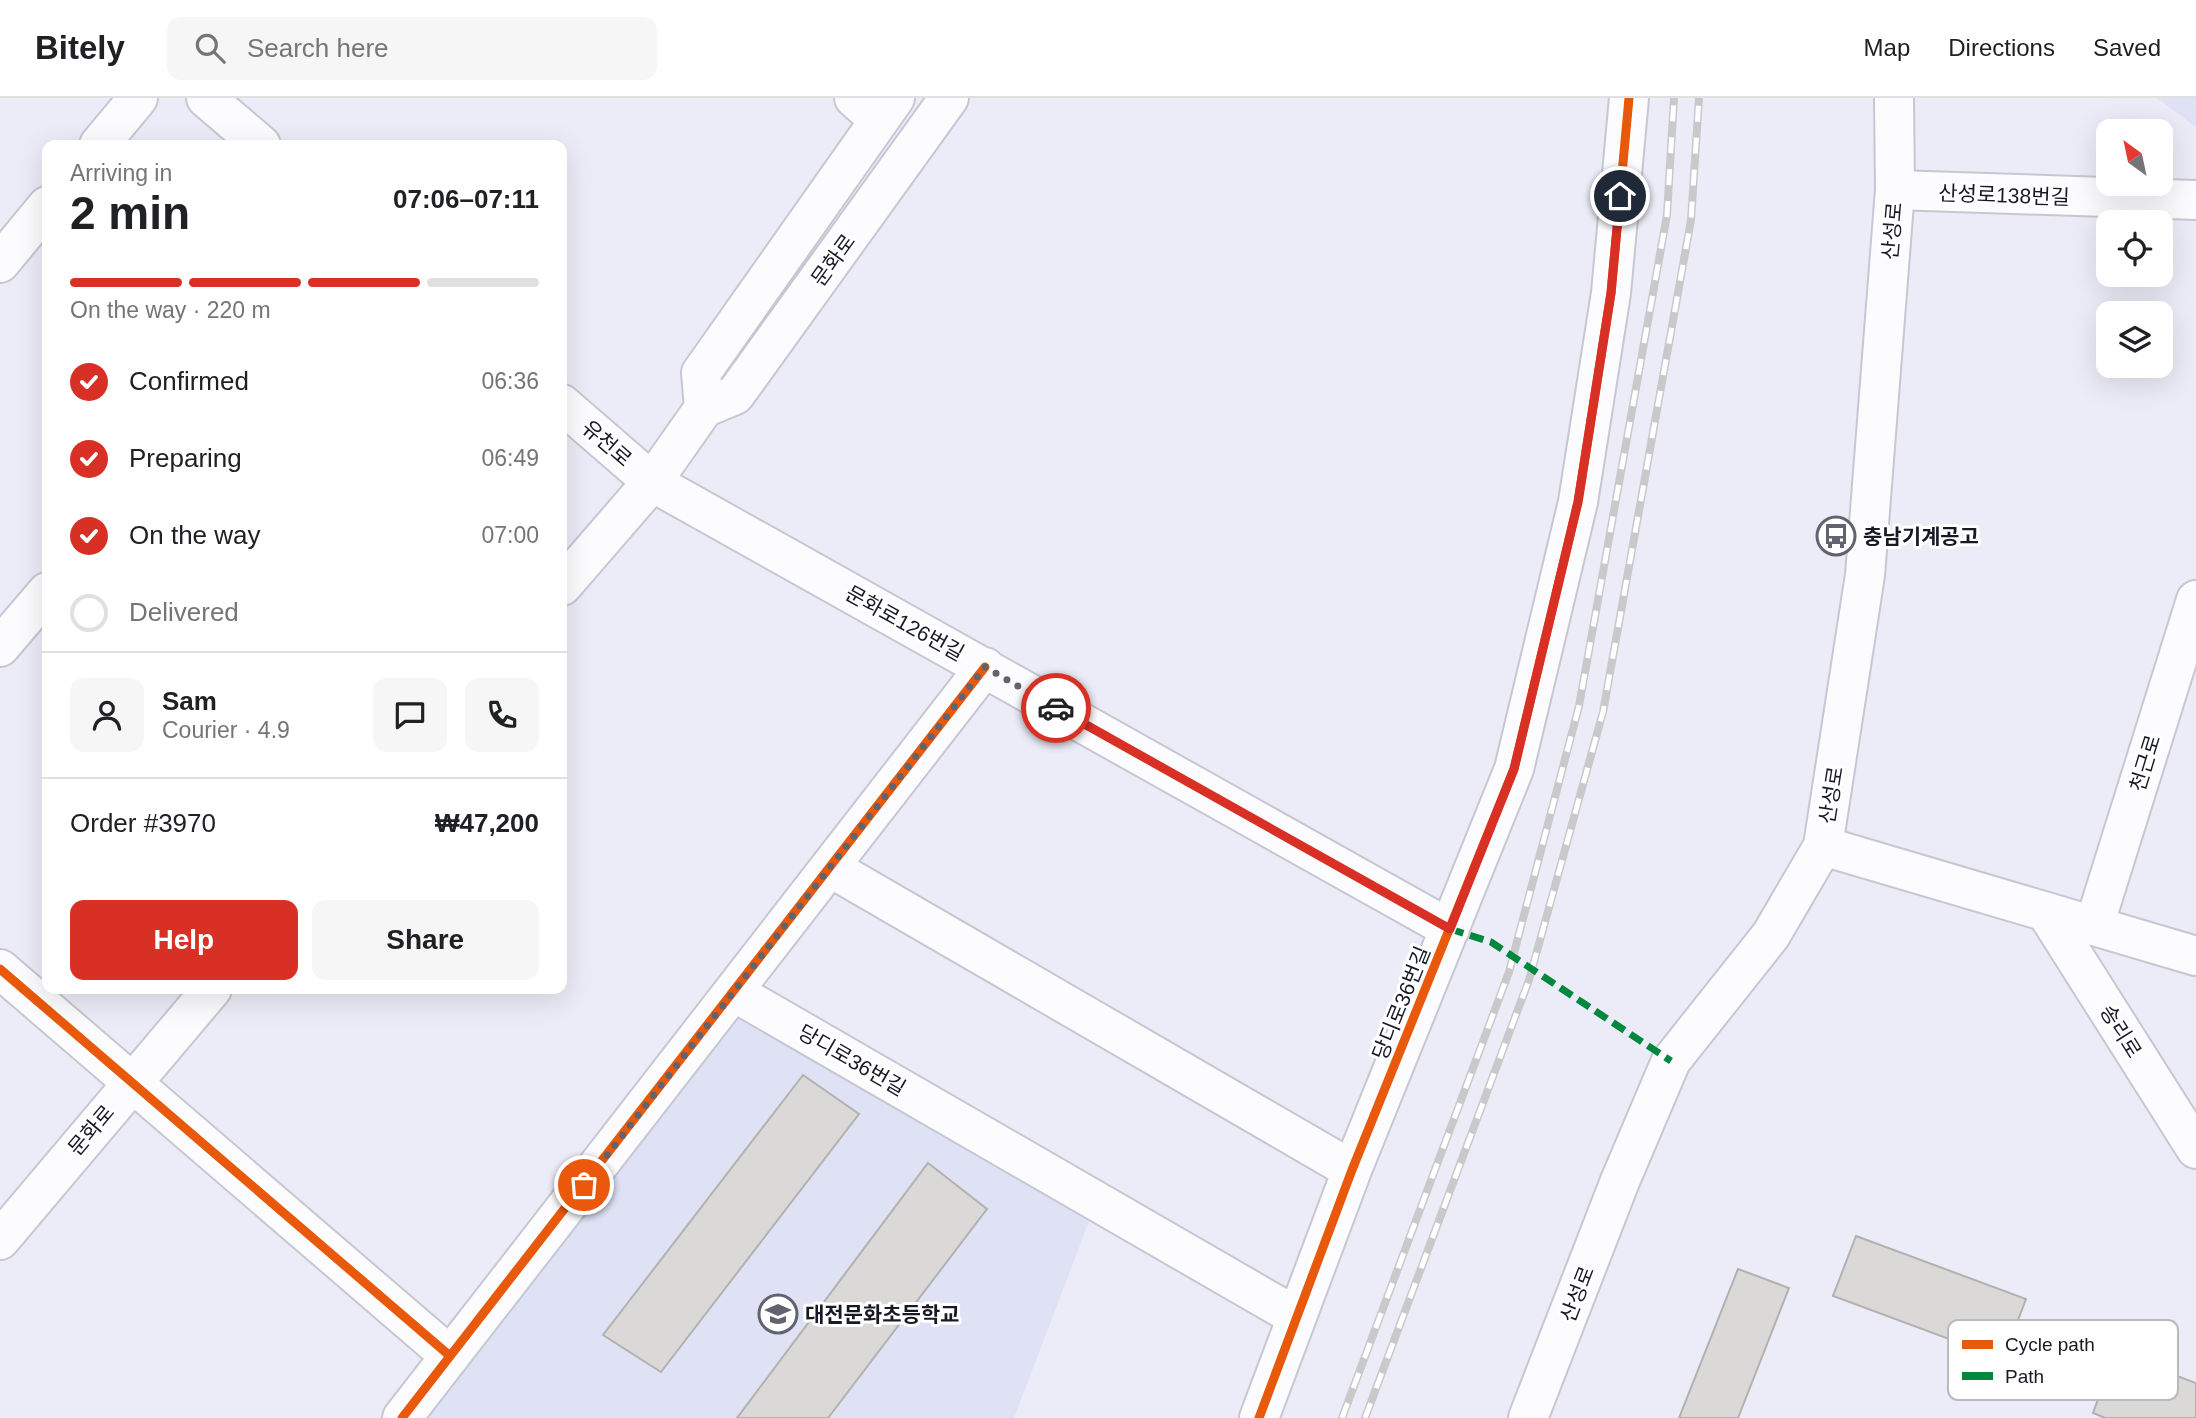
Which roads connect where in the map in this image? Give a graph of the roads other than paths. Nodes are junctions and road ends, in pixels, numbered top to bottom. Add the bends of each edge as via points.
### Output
1 (138, 98) edge
2 (206, 98) edge
3 (949, 98) edge
4 (1629, 98) edge
5 (1894, 98) edge
6 (876, 105) edge
7 (103, 140) edge
8 (255, 140) edge
9 (1895, 190) junction
10 (2196, 200) edge
11 (42, 212) edge
12 (0, 263) edge
13 (567, 408) edge
14 (705, 408) junction
15 (652, 482) junction
16 (567, 580) edge
17 (42, 598) edge
18 (2196, 600) edge
19 (0, 647) edge
20 (985, 667) junction
21 (1823, 846) junction
22 (831, 868) junction
23 (2046, 912) junction
24 (2094, 926) junction
25 (1450, 929) junction
26 (2196, 956) edge
27 (0, 969) edge
28 (734, 992) junction
29 (208, 994) edge
30 (130, 1084) junction
31 (2196, 1149) edge
32 (1352, 1170) junction
33 (0, 1240) edge
34 (1297, 1317) junction
35 (450, 1356) junction
36 (402, 1418) edge
37 (1259, 1418) edge
38 (1528, 1418) edge

1 - 7 street
2 - 8 street
3 - 14 street, 문화로 via 735,395
4 - 25 street, 당디로36번길 via 1611,293 1578,502 1514,769
5 - 9 street, 산성로
6 - 14 street, 문화로 via 701,373
9 - 10 street, 산성로138번길
9 - 21 street, 산성로 via 1865,575
11 - 12 street
13 - 15 street, 유천로
14 - 15 street, 문화로
15 - 16 street, 문화로
15 - 20 street, 문화로126번길
17 - 19 street
18 - 24 street, 천근로
20 - 22 street
20 - 25 street, 문화로126번길
21 - 23 street
21 - 38 street, 산성로 via 1771,935 1671,1061
22 - 28 street
22 - 32 street
23 - 24 street
23 - 31 street, 송리로
24 - 26 street
25 - 32 street, 당디로36번길
27 - 30 street
28 - 34 street, 당디로36번길
28 - 35 street
29 - 30 street, 문화로
30 - 33 street, 문화로
30 - 35 street
32 - 34 street, 당디로36번길
34 - 37 street, 당디로36번길
35 - 36 street

